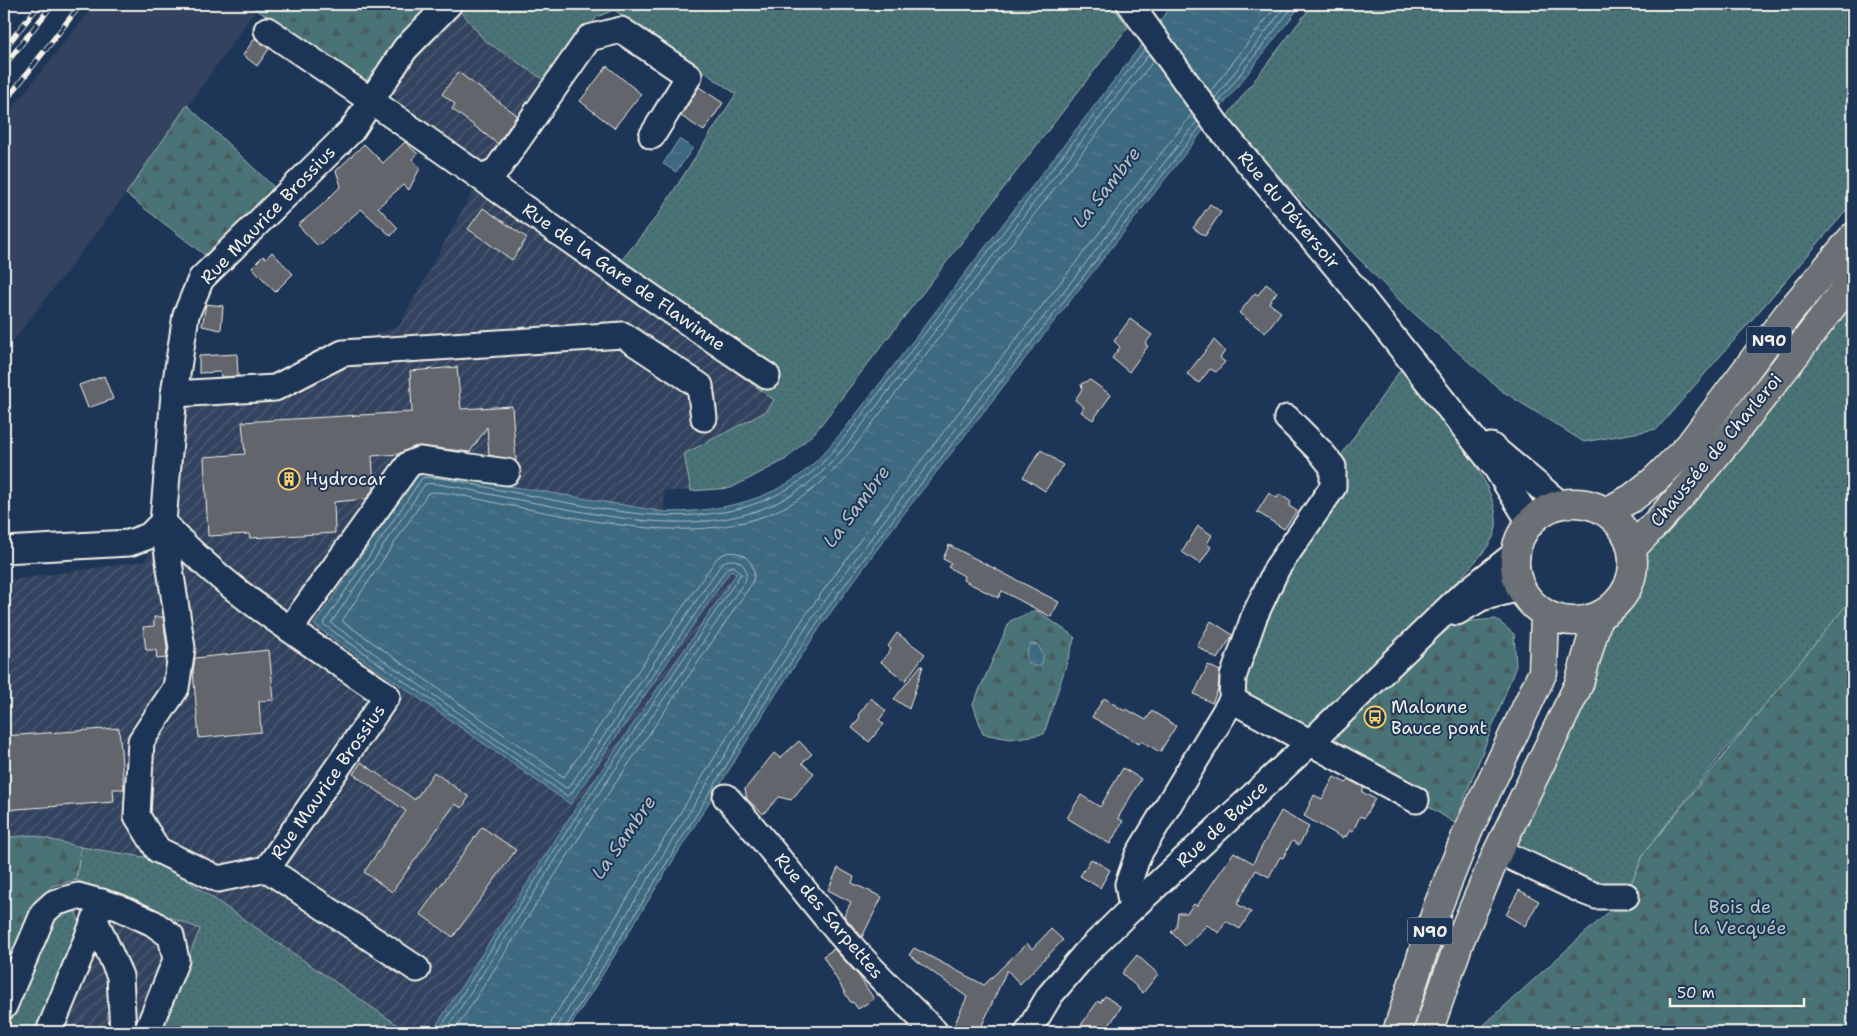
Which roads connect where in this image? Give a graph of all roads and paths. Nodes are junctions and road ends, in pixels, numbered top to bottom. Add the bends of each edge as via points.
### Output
1 (449, 4) edge
2 (1130, 4) edge
3 (267, 30) dead end
4 (372, 100) junction
5 (652, 136) dead end
6 (481, 177) junction
7 (1853, 238) edge
8 (1853, 279) edge
9 (767, 376) dead end
10 (174, 394) junction
11 (1453, 413) junction
12 (704, 418) dead end
13 (1287, 418) dead end
14 (507, 472) dead end
15 (1560, 504) junction
16 (1606, 512) junction
17 (163, 522) junction
18 (1530, 522) junction
19 (1632, 548) junction
20 (4, 550) edge
21 (1515, 554) junction
22 (1520, 588) junction
23 (1546, 614) junction
24 (1598, 616) junction
25 (1430, 628) junction
26 (290, 629) junction
27 (1232, 700) junction
28 (1310, 742) junction
29 (726, 797) dead end
30 (1416, 800) dead end
31 (1468, 831) junction
32 (1498, 851) junction
33 (267, 869) junction
34 (1626, 896) dead end
35 (1132, 908) junction
36 (99, 911) junction
37 (417, 970) dead end
38 (4, 1006) edge
39 (49, 1032) edge
40 (123, 1032) edge
41 (147, 1032) edge
42 (935, 1032) edge
43 (1028, 1032) edge
44 (1397, 1032) edge
45 (1428, 1032) edge

1 - 4 street, Rue Maurice Brossius via 406,48
2 - 11 street, Rue du Déversoir via 1217,125 1350,283
3 - 4 street, Rue de la Gare de Flawinne
4 - 6 street, Rue de la Gare de Flawinne
4 - 10 street, Rue Maurice Brossius via 352,130 201,279 186,315
5 - 6 street via 689,76 621,30 589,38 496,172
6 - 9 street, Rue de la Gare de Flawinne via 644,294
7 - 16 main road, Chaussée de Charleroi / N90 via 1788,314 1689,446 1655,480
8 - 19 main road, Chaussée de Charleroi / N90 via 1732,438 1675,505
10 - 12 street via 275,388 343,353 624,336 700,386
10 - 17 street, Rue Maurice Brossius
11 - 15 street, Rue du Déversoir
11 - 18 street, Rue du Déversoir via 1497,469
13 - 27 street via 1333,467 1333,487 1277,568 1233,677
14 - 26 street via 419,460 409,464
15 - 16 main road via 1584,504
15 - 18 main road
16 - 19 main road via 1622,528
17 - 20 street via 148,536 129,543
17 - 26 street, Rue Maurice Brossius via 189,552
17 - 33 street, Rue Maurice Brossius via 182,648 176,688 141,741 137,816 158,850 218,879
18 - 21 main road
19 - 24 main road via 1633,566 1627,589 1617,603
21 - 22 main road
21 - 25 street, Rue de Bauce via 1458,598
22 - 23 main road via 1531,604
22 - 25 street, Rue de Bauce via 1481,598
23 - 24 main road via 1572,622
23 - 31 main road, N90 via 1543,672
24 - 32 main road, N90 via 1579,684
25 - 28 street, Rue de Bauce
26 - 33 street, Rue Maurice Brossius via 387,696
27 - 28 street
27 - 35 street via 1138,855 1128,884
28 - 30 street
28 - 35 street, Rue de Bauce
29 - 42 street, Rue des Sarpettes via 868,965
31 - 32 main road
31 - 44 main road, N90 via 1438,906
32 - 34 street via 1596,896
32 - 45 main road, N90 via 1460,940
33 - 37 street
35 - 43 street, Rue de Bauce via 1050,995
36 - 38 street via 78,896 54,903 44,912
36 - 39 street
36 - 40 street via 120,976
36 - 41 street via 118,907 153,923 170,936 176,960

